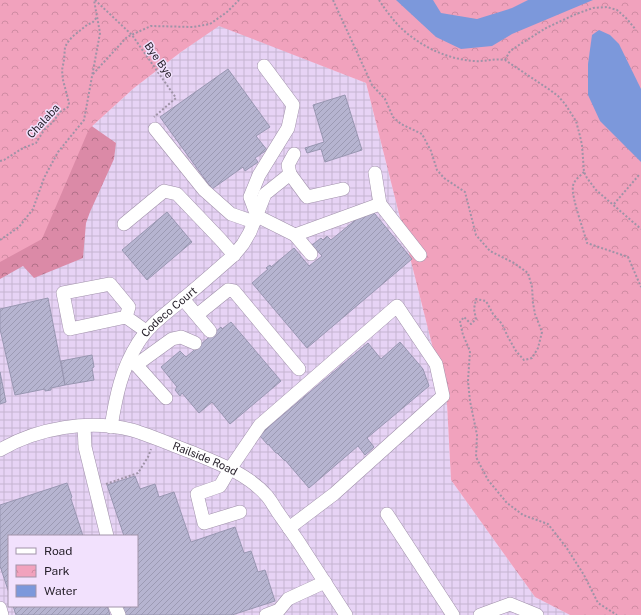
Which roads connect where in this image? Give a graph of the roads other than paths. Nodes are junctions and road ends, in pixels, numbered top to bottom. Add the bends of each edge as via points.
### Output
1 (264, 66) dead end
2 (155, 129) road end
3 (294, 154) dead end
4 (376, 173) dead end
5 (290, 174) junction
6 (343, 189) dead end
7 (380, 204) junction
8 (256, 219) junction
9 (124, 224) dead end
10 (295, 235) junction
11 (311, 254) dead end
12 (234, 255) junction
13 (420, 255) dead end
14 (183, 299) junction
15 (197, 315) junction
16 (126, 317) junction
17 (146, 331) junction
18 (210, 331) dead end
19 (195, 344) dead end
20 (133, 362) junction
21 (299, 369) dead end
22 (166, 398) dead end
23 (84, 426) junction
24 (111, 426) junction
25 (0, 450) edge
26 (230, 469) junction
27 (240, 512) dead end
28 (387, 514) dead end
29 (289, 528) junction
30 (108, 535) edge
31 (324, 582) junction
32 (0, 608) edge
33 (2, 615) edge
34 (266, 615) edge
35 (346, 615) edge
36 (453, 615) edge
37 (480, 615) edge
38 (538, 615) edge

1 - 8 street via 294,105 288,128 259,175 250,197
2 - 8 street via 204,190 231,214
3 - 5 street via 288,165
4 - 7 street
5 - 6 street via 307,197
5 - 8 street, Codeco Court via 265,194
7 - 10 street
7 - 13 street
8 - 10 street
8 - 12 street, Codeco Court
9 - 12 street via 164,191 178,194
10 - 11 street
12 - 14 street, Codeco Court
14 - 15 street
14 - 17 street, Codeco Court
15 - 18 street
15 - 21 street via 228,290 234,291
16 - 16 street via 70,329 63,293 110,284 129,308
16 - 17 street
17 - 20 street, Codeco Court via 138,343
19 - 20 street via 181,337 172,339
20 - 22 street
20 - 24 street, Codeco Court via 122,376
23 - 24 street, Railside Road
23 - 25 street, Railside Road via 32,435
23 - 30 street via 85,447
24 - 26 street, Railside Road via 154,438
26 - 27 street via 220,486 197,494 204,523
26 - 29 street, Railside Road via 250,481 267,496
26 - 29 street via 260,424 396,306 436,364 443,396 334,494
28 - 36 street
29 - 31 street, Railside Road
31 - 34 street via 288,599 280,610
31 - 35 street, Railside Road
32 - 33 street
37 - 38 street via 510,604

